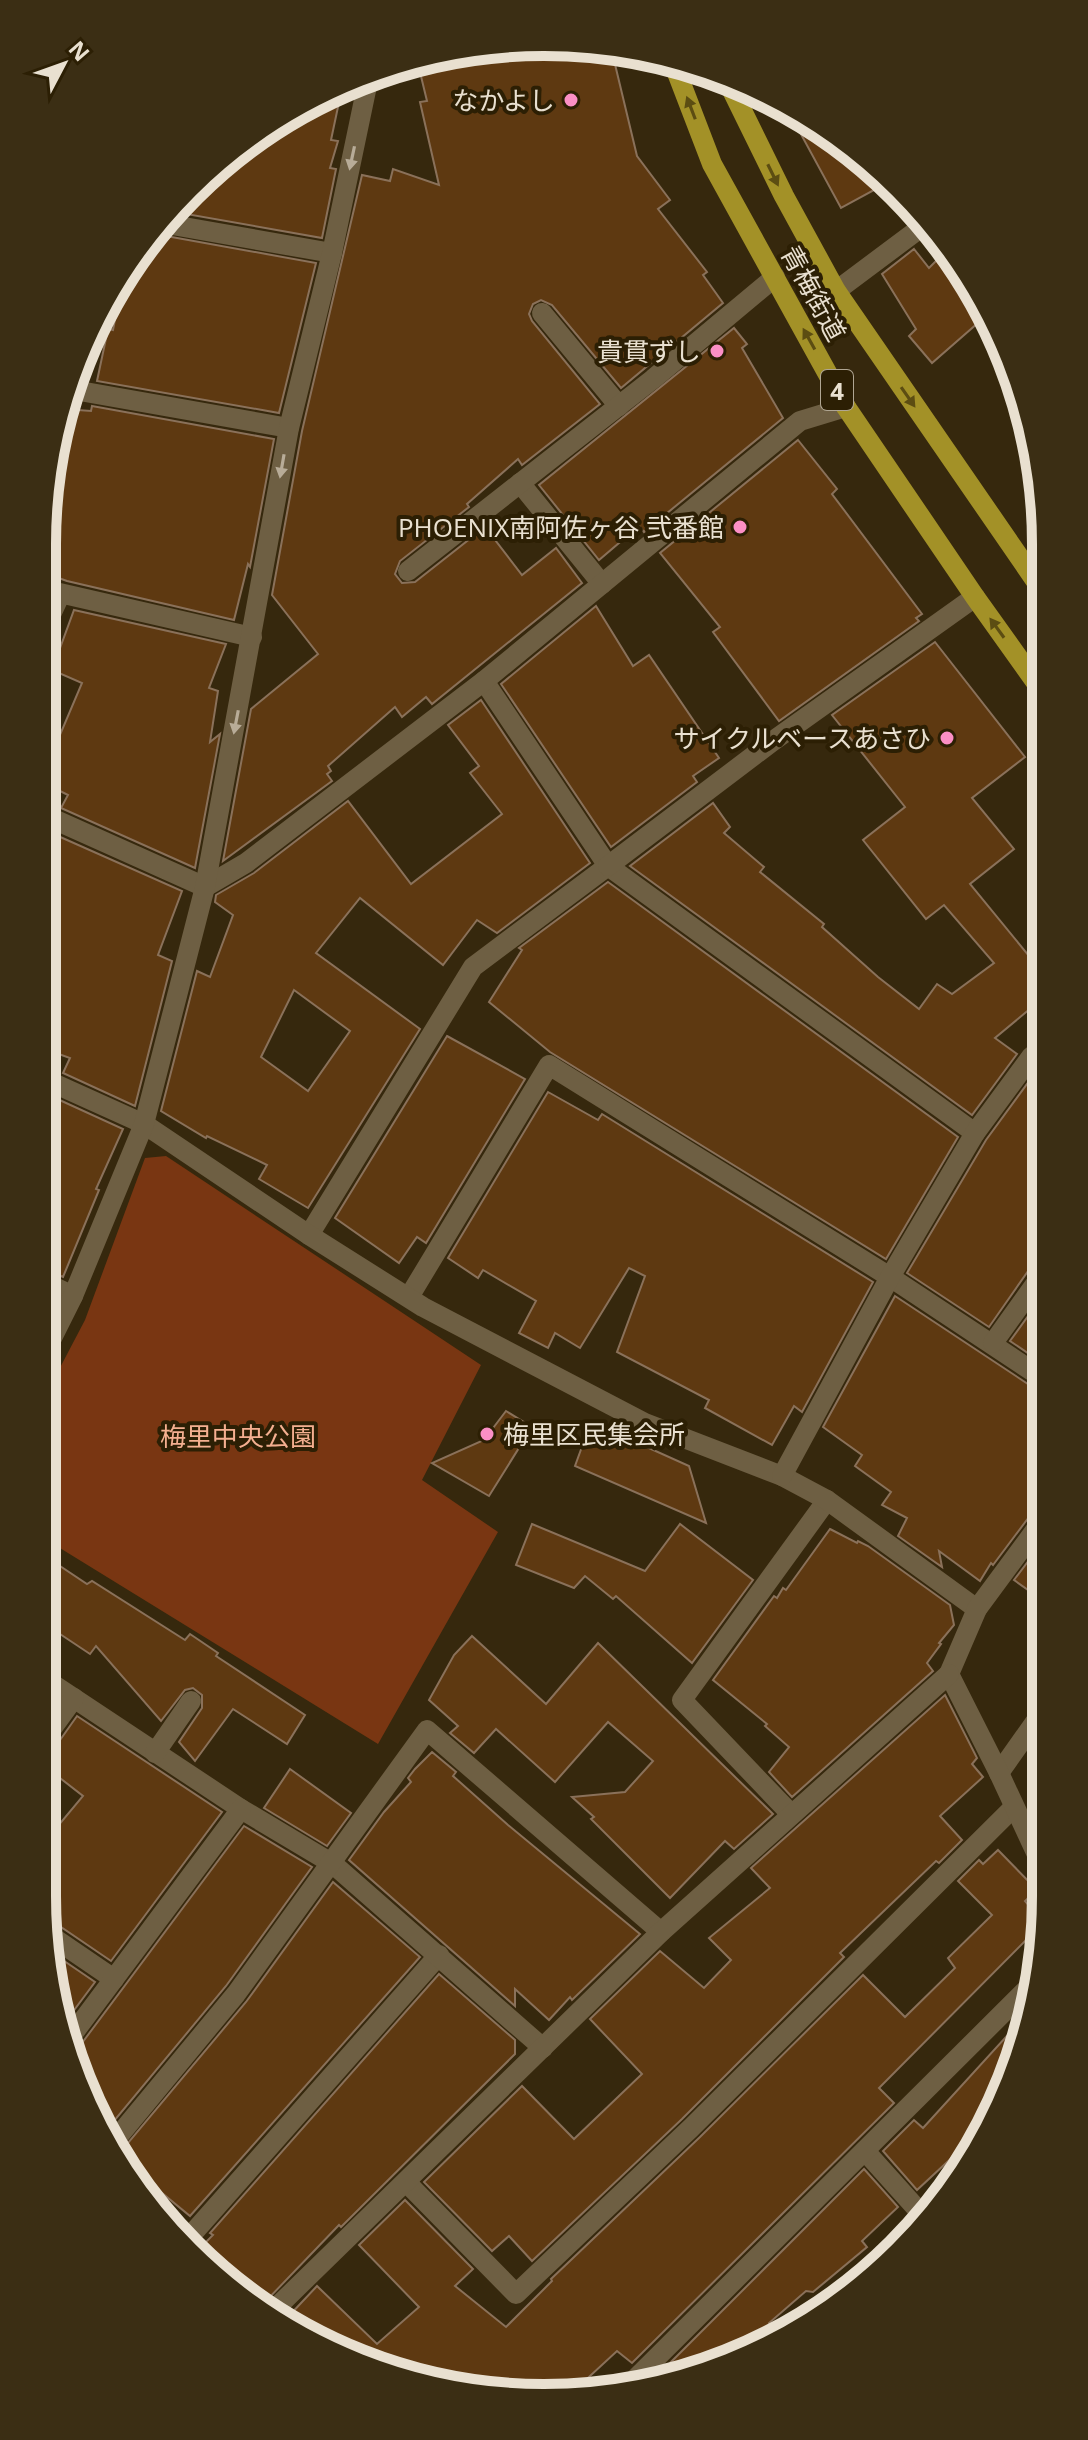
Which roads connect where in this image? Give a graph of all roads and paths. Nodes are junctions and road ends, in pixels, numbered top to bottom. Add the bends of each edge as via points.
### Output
1 (678, 75) edge
2 (366, 90) edge
3 (734, 94) edge
4 (174, 225) edge
5 (917, 230) edge
6 (332, 253) junction
7 (775, 277) junction
8 (836, 291) junction
9 (542, 313) dead end
10 (81, 391) edge
11 (619, 406) junction
12 (846, 407) junction
13 (289, 428) junction
14 (520, 483) junction
15 (408, 571) dead end
16 (1032, 575) edge
17 (602, 584) junction
18 (56, 593) edge
19 (975, 597) junction
20 (252, 637) junction
21 (1032, 677) edge
22 (484, 681) junction
23 (56, 820) edge
24 (608, 866) junction
25 (205, 887) junction
26 (1032, 1056) edge
27 (56, 1084) edge
28 (144, 1124) junction
29 (975, 1133) junction
30 (309, 1235) junction
31 (890, 1277) junction
32 (56, 1288) edge
33 (1032, 1289) edge
34 (73, 1296) junction
35 (409, 1297) junction
36 (56, 1330) edge
37 (993, 1343) junction
38 (1032, 1371) edge
39 (782, 1476) junction
40 (827, 1500) junction
41 (1032, 1535) edge
42 (977, 1609) junction
43 (949, 1674) junction
44 (56, 1686) edge
45 (74, 1698) junction
46 (191, 1701) dead end
47 (56, 1723) edge
48 (1032, 1726) edge
49 (155, 1753) junction
50 (999, 1773) junction
51 (1014, 1807) junction
52 (241, 1809) junction
53 (791, 1814) junction
54 (1032, 1845) edge
55 (333, 1864) junction
56 (661, 1932) junction
57 (58, 1941) edge
58 (439, 1955) junction
59 (114, 1979) junction
60 (1022, 1994) edge
61 (75, 2030) edge
62 (543, 2048) junction
63 (119, 2136) edge
64 (865, 2151) junction
65 (407, 2183) junction
66 (918, 2210) edge
67 (192, 2234) edge
68 (279, 2306) edge
69 (639, 2375) edge

7 -> 1 main road, 青梅街道 / 4 via 712,164
2 -> 6 street
3 -> 8 main road, 青梅街道 / 4
4 - 6 street
5 - 8 street
6 - 13 street
7 - 11 street
12 -> 7 main road, 青梅街道 / 4
8 -> 16 main road, 青梅街道 / 4
9 - 11 street
10 - 13 street
11 - 14 street
12 - 17 street via 800,421
12 - 19 main road, 青梅街道 / 4
13 -> 20 street
14 - 15 street
14 - 17 street
17 - 22 street
18 - 20 street
21 -> 19 main road, 青梅街道 / 4
19 - 24 street
20 -> 25 street
22 - 24 street
22 - 25 street via 246,863
23 - 25 street
24 - 29 street
24 - 30 street via 473,967
25 - 28 street
26 - 29 street
27 - 28 street
28 - 30 street
28 - 34 street
29 - 31 street
30 - 35 street
31 - 35 street via 549,1065
31 - 37 street
31 - 39 street
32 - 34 street
33 - 37 street
34 - 36 street
35 - 39 street via 645,1423
37 - 38 street
39 - 40 street
40 - 42 street
40 - 53 street via 682,1700
41 - 42 street
42 - 43 street
43 - 50 street
43 - 53 street
44 - 45 street
45 - 47 street
45 - 49 street
46 - 49 street
48 - 50 street
49 - 52 street
50 - 51 street
51 - 54 street
51 - 65 street via 516,2294
52 - 55 street
52 - 59 street
53 - 56 street
55 - 56 street via 427,1730
55 - 58 street
55 - 63 street via 236,1994
56 - 62 street
57 - 59 street
58 - 62 street
58 - 67 street
59 - 61 street
60 - 64 street
62 - 65 street
64 - 66 street
64 - 69 street
65 - 68 street

